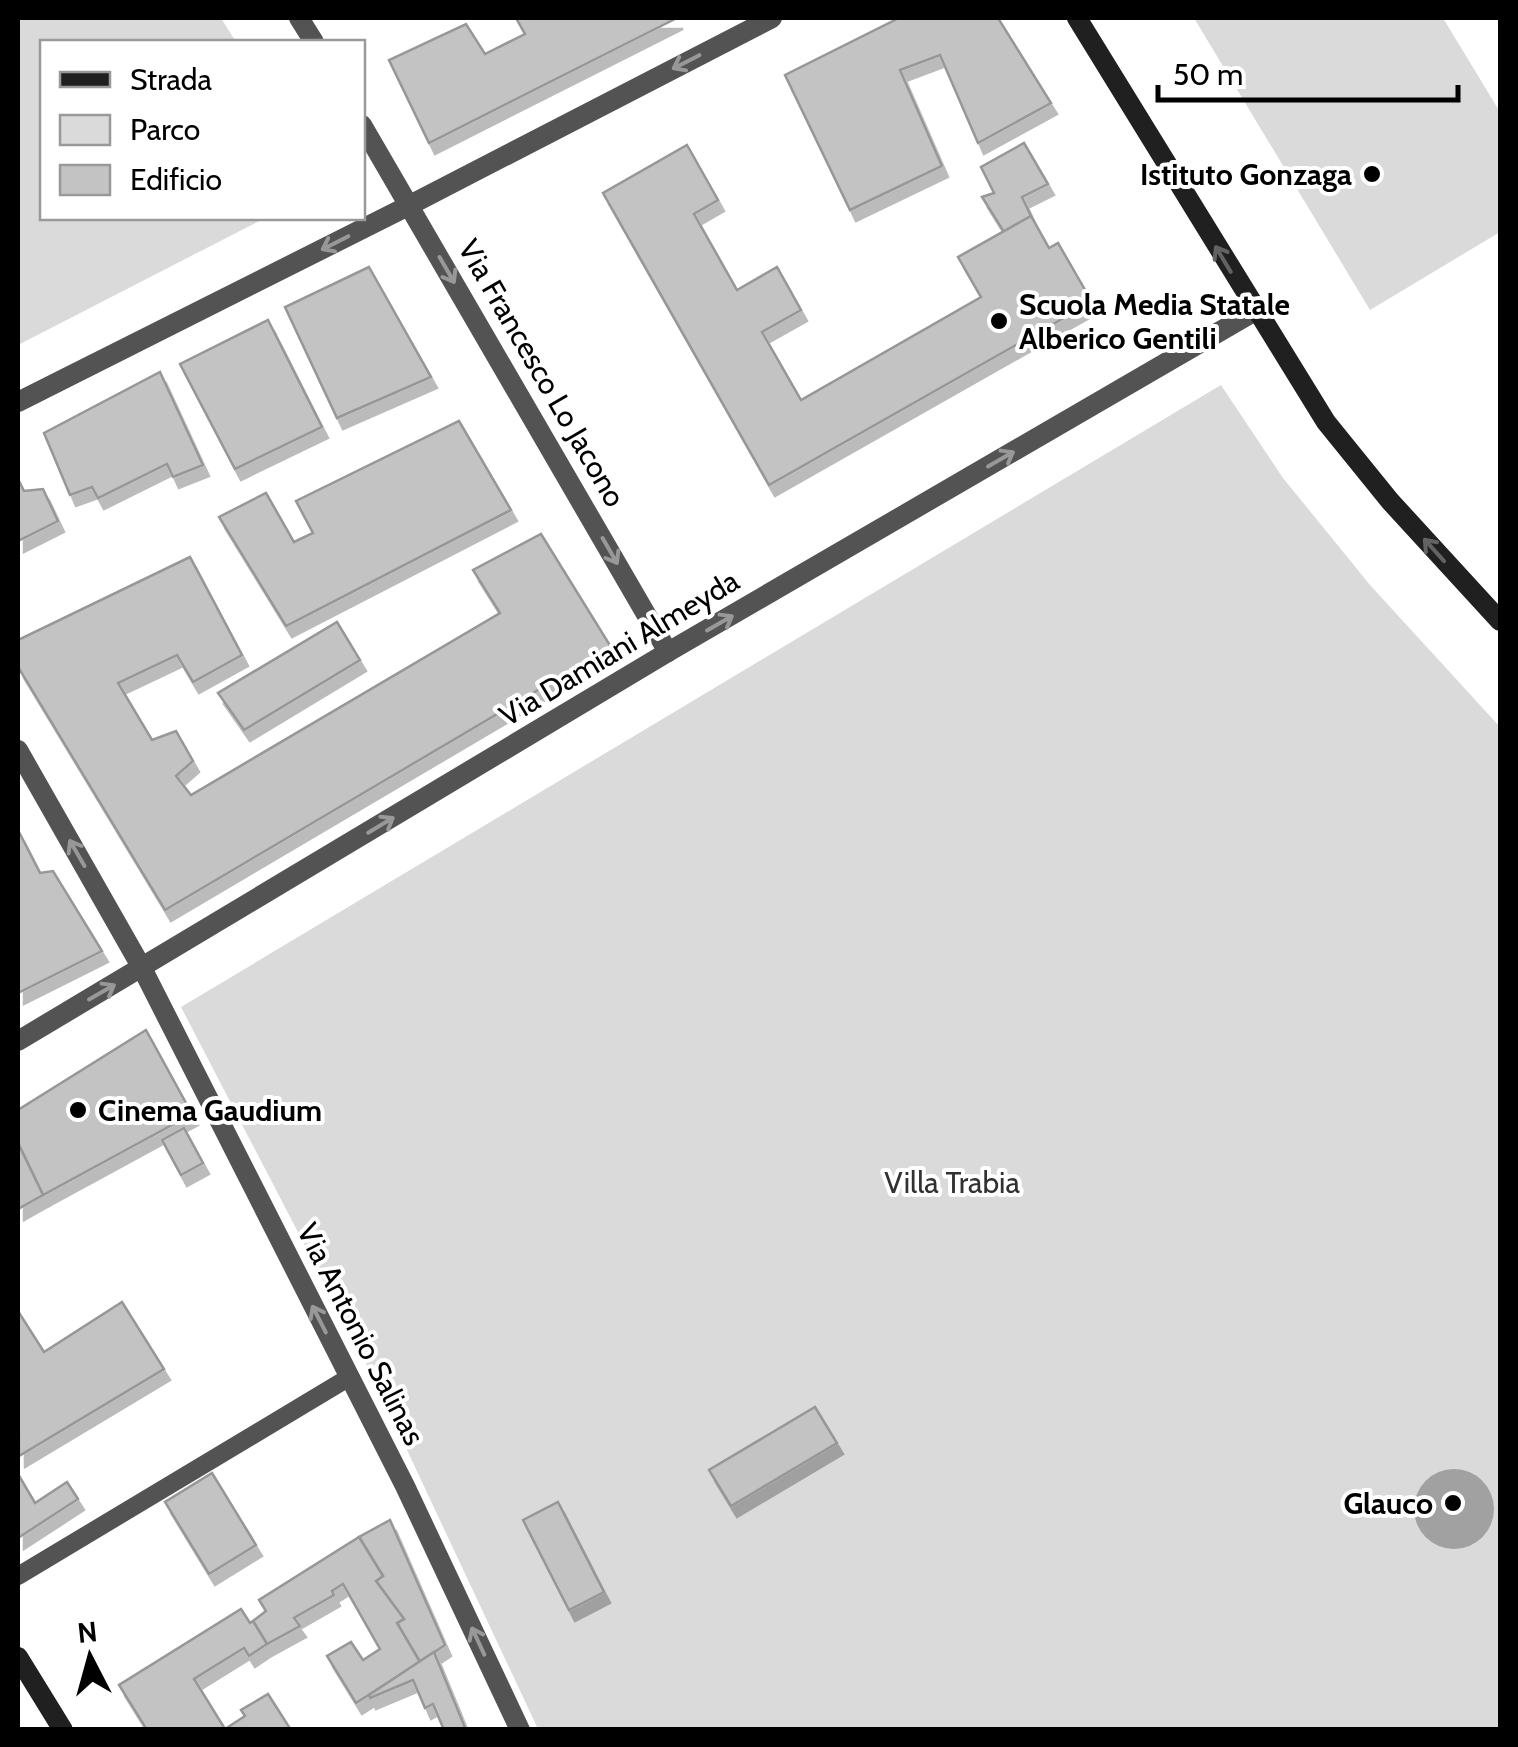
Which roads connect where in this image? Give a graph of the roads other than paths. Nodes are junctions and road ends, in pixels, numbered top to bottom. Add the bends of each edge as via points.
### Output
1 (300, 18) edge
2 (772, 18) edge
3 (1078, 18) edge
4 (313, 40) edge
5 (365, 130) edge
6 (410, 205) junction
7 (1254, 311) junction
8 (18, 402) edge
9 (1500, 621) edge
10 (668, 652) junction
11 (18, 750) edge
12 (142, 968) junction
13 (18, 1041) edge
14 (348, 1378) junction
15 (18, 1576) edge
16 (18, 1657) edge
17 (63, 1730) edge
18 (520, 1730) edge

1 - 4 street
2 -> 6 street
7 -> 3 street
5 - 6 street, Via Francesco Lo Jacono
6 -> 8 street
6 -> 10 street, Via Francesco Lo Jacono
9 -> 7 street via 1326,422
10 -> 7 street, Via Damiani Almeyda
12 -> 10 street, Via Damiani Almeyda
12 -> 11 street, Via Antonio Salinas
13 -> 12 street, Via Damiani Almeyda
14 -> 12 street, Via Antonio Salinas
14 - 15 lane
18 -> 14 street, Via Antonio Salinas
16 - 17 street

